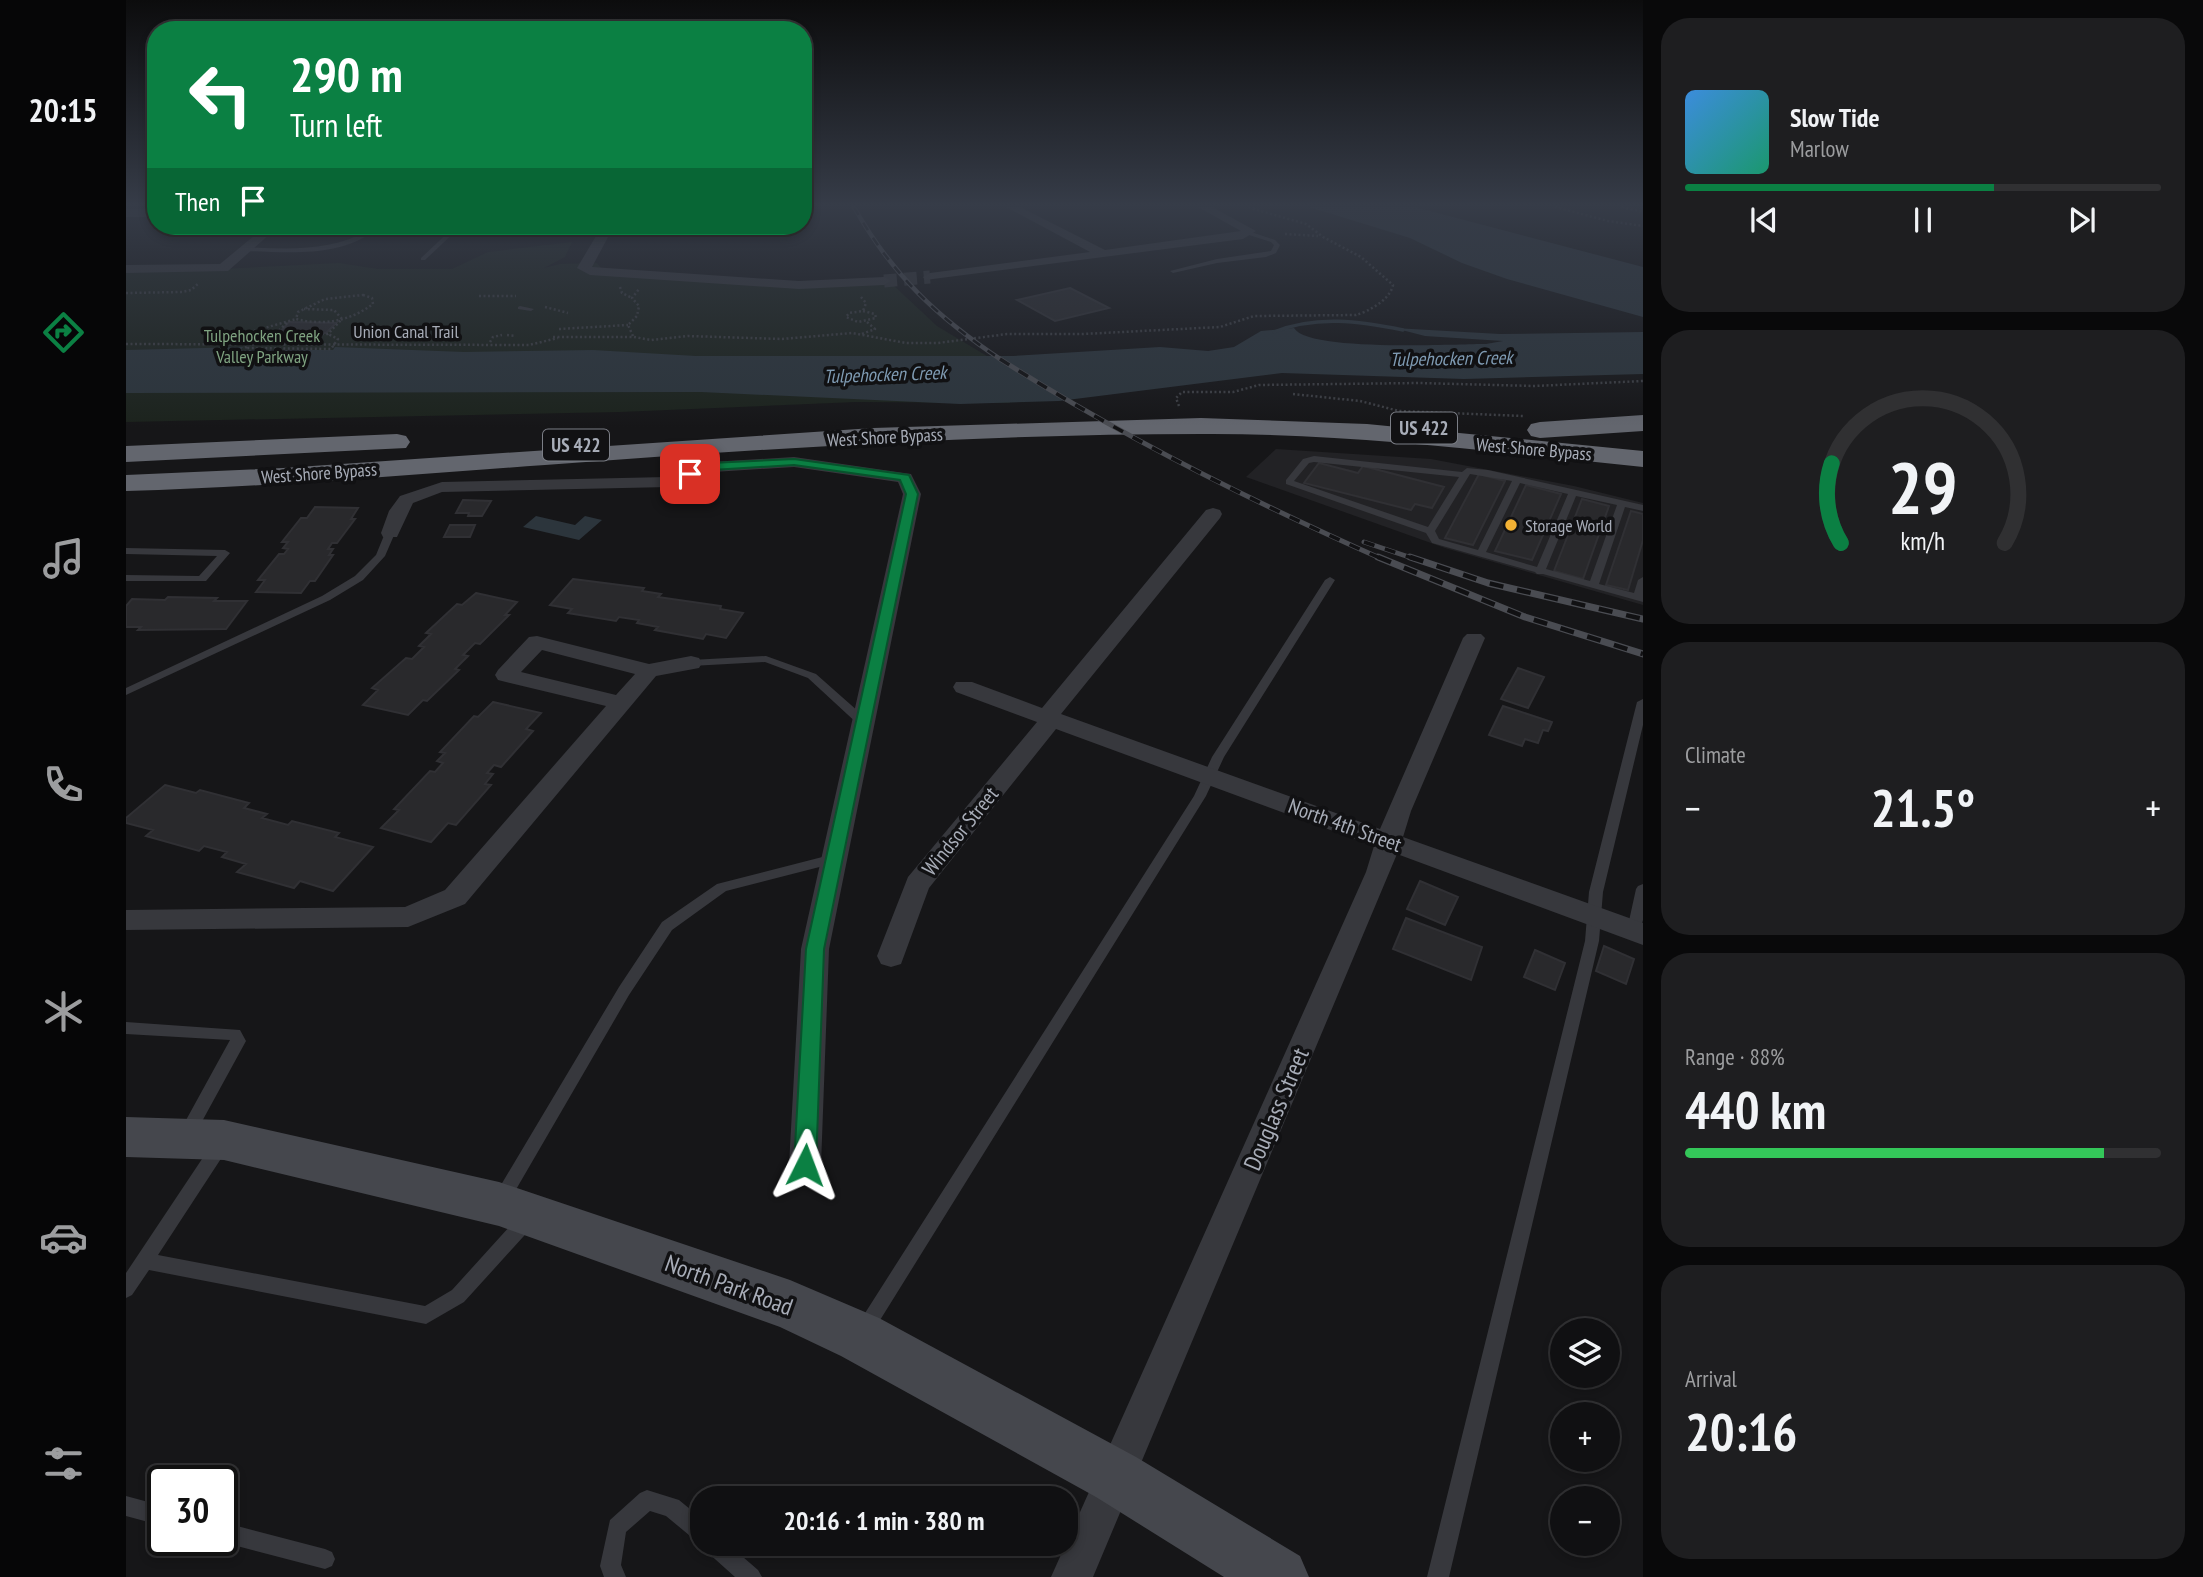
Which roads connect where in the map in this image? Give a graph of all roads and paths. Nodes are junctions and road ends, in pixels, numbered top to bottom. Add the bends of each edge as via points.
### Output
1 (203, 281) edge
2 (733, 281) edge
3 (884, 281) tunnel mouth
4 (1389, 281) edge
5 (126, 293) edge
6 (479, 296) dead end
7 (518, 296) dead end
8 (532, 307) joint
9 (304, 309) junction
10 (520, 309) dead end
11 (568, 313) dead end
12 (296, 319) junction
13 (342, 319) junction
14 (854, 322) junction
15 (867, 322) junction
16 (287, 323) junction
17 (628, 325) dead end
18 (559, 330) dead end
19 (852, 333) junction
20 (275, 334) junction
21 (328, 334) junction
22 (858, 334) junction
23 (502, 335) dead end
24 (507, 335) dead end
25 (516, 335) dead end
26 (553, 337) dead end
27 (559, 337) junction
28 (519, 341) dead end
29 (211, 342) junction
30 (251, 343) junction
31 (337, 343) junction
32 (489, 343) junction
33 (513, 343) junction
34 (126, 344) edge
35 (1643, 381) edge
36 (1293, 394) dead end
37 (1179, 406) dead end
38 (1205, 417) junction
39 (1535, 417) dead end
40 (1025, 422) junction
41 (1643, 423) edge
42 (1278, 428) junction
43 (1643, 449) edge
44 (126, 454) edge
45 (1643, 459) edge
46 (420, 466) junction
47 (126, 474) edge
48 (1643, 474) edge
49 (1465, 475) junction
50 (1517, 480) junction
51 (126, 483) edge
52 (1573, 492) junction
53 (126, 495) edge
54 (1622, 503) junction
55 (1643, 508) edge
56 (1213, 514) dead end
57 (1430, 531) junction
58 (390, 533) joint
59 (126, 551) edge
60 (1480, 555) junction
61 (1540, 572) junction
62 (126, 579) edge
63 (1330, 580) dead end
64 (1643, 580) edge
65 (1593, 586) junction
66 (1641, 598) edge
67 (1474, 638) dead end
68 (691, 663) joint
69 (649, 671) junction
70 (964, 687) dead end
71 (126, 692) edge
72 (1643, 702) edge
73 (621, 703) junction
74 (1049, 718) junction
75 (864, 723) junction
76 (1636, 755) edge
77 (1209, 776) junction
78 (1389, 841) junction
79 (835, 859) junction
80 (1643, 889) edge
81 (1594, 916) junction
82 (126, 920) edge
83 (1639, 932) edge
84 (891, 956) dead end
85 (126, 1028) edge
86 (126, 1137) edge
87 (204, 1140) junction
88 (805, 1165) dead end
89 (516, 1209) junction
90 (145, 1261) junction
91 (126, 1289) edge
92 (860, 1336) junction
93 (1116, 1477) junction
94 (126, 1506) edge
95 (147, 1512) edge
96 (690, 1523) edge
97 (238, 1536) edge
98 (727, 1556) edge
99 (325, 1559) dead end
100 (615, 1577) edge
101 (751, 1577) edge
102 (1072, 1577) edge
103 (1279, 1577) edge
104 (1438, 1577) edge

1 - 5 path via 191,290
2 - 3 street via 799,285
4 - 22 path via 1392,291 1363,313 1337,316 1254,316 1220,327 1007,334 938,343 906,343
6 - 7 path
8 - 10 lane
8 - 11 path
9 - 12 path
9 - 13 path via 334,310
9 - 13 path via 331,298 363,295 374,300 363,311
12 - 13 path
12 - 16 path
13 - 21 path
14 - 15 path
14 - 15 path via 847,315 863,311 876,316
14 - 19 path via 847,326
15 - 22 path via 875,329
16 - 20 path
16 - 29 path
17 - 18 path
19 - 22 path
19 - 27 path via 782,339
20 - 21 path
20 - 30 path
21 - 31 path via 336,336
23 - 32 path
24 - 25 path
26 - 27 path
27 - 33 path, Union Canal Trail via 529,345
28 - 33 path
29 - 30 path, Union Canal Trail
29 - 34 path, Union Canal Trail
30 - 31 path, Union Canal Trail
30 - 31 path via 245,348 331,349
31 - 32 path, Union Canal Trail
32 - 33 path, Union Canal Trail
35 - 37 path via 1535,386 1259,386 1233,392 1182,393 1176,398
36 - 39 path via 1360,401 1399,411
38 - 40 highway, West Shore Bypass / US 422
38 - 41 highway via 1323,414 1523,430
38 - 43 highway, West Shore Bypass / US 422 via 1320,420
40 - 44 highway
40 - 47 highway, West Shore Bypass / US 422 via 658,439
42 - 45 highway, West Shore Bypass / US 422
42 - 46 highway, West Shore Bypass / US 422 via 1192,426 938,434
42 - 48 highway via 1545,456
46 - 51 highway, West Shore Bypass
46 - 53 highway, US 422 via 265,485
49 - 50 lane via 1467,471
49 - 57 lane
49 - 57 lane via 1314,459 1306,461 1289,482
50 - 52 lane
50 - 60 lane
52 - 54 lane
52 - 61 lane
54 - 55 lane
54 - 65 lane
56 - 74 street, Windsor Street
57 - 60 lane via 1435,541
58 - 71 lane via 380,556 359,578 326,598
58 - 75 street via 399,506 414,494 442,487 669,482 710,467 794,462 905,478 912,494
59 - 62 lane via 225,553 202,579
60 - 61 lane
61 - 65 lane
63 - 77 lane
64 - 66 lane
65 - 66 lane
67 - 78 street, Douglass Street
68 - 69 street
68 - 75 lane via 766,659 812,676
69 - 73 street
69 - 73 street via 537,642 506,675
70 - 74 street, North 4th Street
72 - 76 lane
73 - 82 street via 454,897 408,917
74 - 77 street, North 4th Street
74 - 84 street, Windsor Street via 917,884
75 - 79 street
76 - 81 lane via 1596,891
77 - 78 street, North 4th Street
77 - 92 lane
78 - 81 street, North 4th Street
78 - 93 street, Douglass Street
79 - 88 street via 815,949
79 - 89 lane via 722,887 667,926 624,991
80 - 83 lane
81 - 83 street, North 4th Street
81 - 104 lane via 1592,941
85 - 87 lane via 235,1034 238,1041
86 - 87 street, North Park Road
87 - 89 street, North Park Road
87 - 90 lane
89 - 90 lane via 458,1296 426,1315
89 - 92 street, North Park Road via 790,1305
90 - 91 lane
92 - 93 street, North Park Road
93 - 102 street, Douglass Street
93 - 103 street, North Park Road
94 - 95 lane
96 - 100 lane via 672,1507 647,1500 617,1527 610,1566
97 - 99 lane
98 - 101 lane

